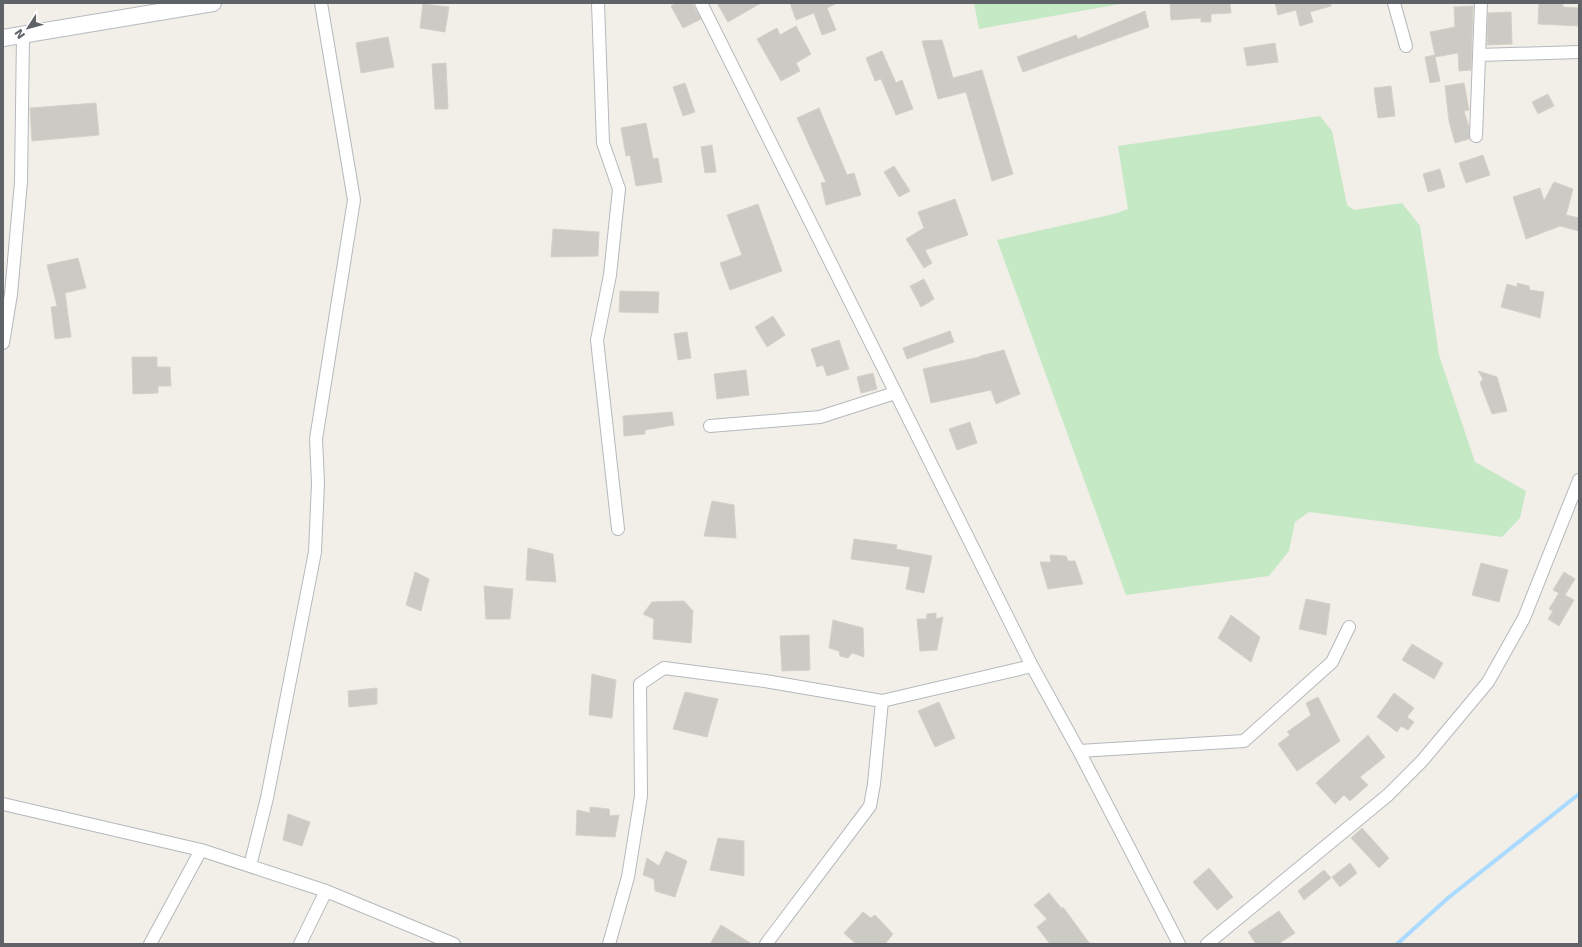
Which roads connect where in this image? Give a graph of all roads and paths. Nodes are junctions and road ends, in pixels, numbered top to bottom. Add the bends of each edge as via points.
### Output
1 (212, 3) edge
2 (321, 3) edge
3 (598, 3) edge
4 (701, 3) edge
5 (1394, 3) edge
6 (1481, 3) edge
7 (23, 34) junction
8 (3, 38) edge
9 (1406, 46) dead end
10 (1579, 52) edge
11 (1479, 55) junction
12 (1476, 136) dead end
13 (3, 343) edge
14 (895, 393) junction
15 (710, 426) dead end
16 (1579, 480) edge
17 (618, 529) dead end
18 (1349, 627) dead end
19 (1032, 666) junction
20 (882, 701) junction
21 (1079, 751) junction
22 (3, 804) edge
23 (202, 850) junction
24 (250, 866) junction
25 (326, 891) junction
26 (150, 944) edge
27 (300, 944) edge
28 (454, 944) edge
29 (609, 944) edge
30 (766, 944) edge
31 (1179, 944) edge
32 (1207, 944) edge

1 - 7 main road
2 - 24 street via 354,200 316,439 318,483 315,552 267,798
3 - 17 street via 603,143 619,189 610,275 597,340
4 - 14 street
5 - 9 street
6 - 11 street
7 - 8 main road
7 - 13 street via 21,182 11,294
10 - 11 street
11 - 12 street
14 - 15 street via 820,417
14 - 19 street
16 - 32 street via 1524,618 1488,682 1422,761 1388,795
18 - 21 street via 1332,662 1244,741
19 - 20 street
19 - 21 street
20 - 29 street via 765,681 664,668 640,684 641,796 628,877
20 - 30 street via 870,806
21 - 31 street
22 - 23 street
23 - 24 street
23 - 26 street
24 - 25 street
25 - 27 street
25 - 28 street

